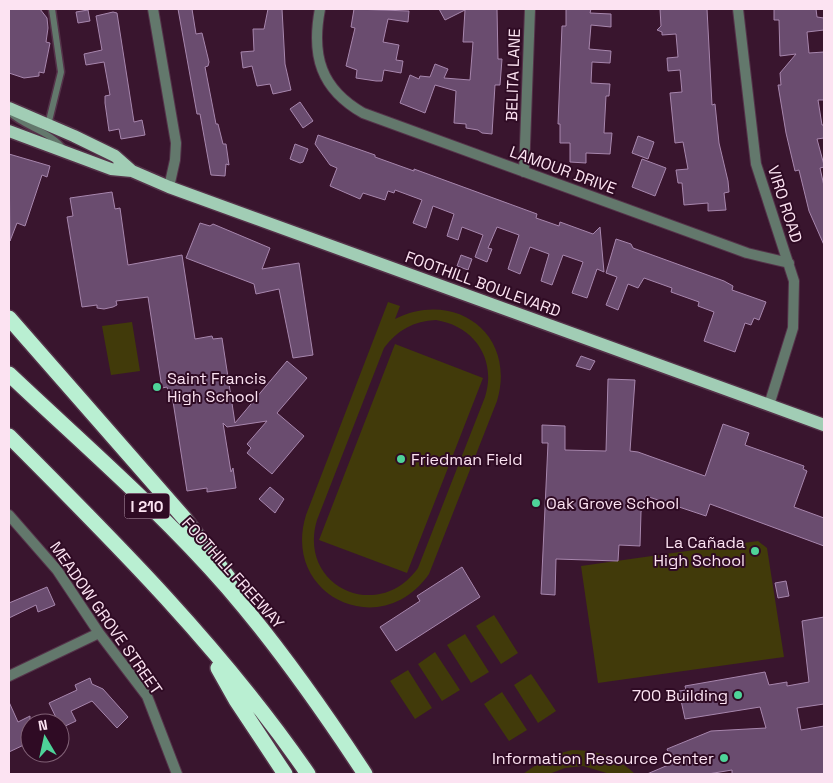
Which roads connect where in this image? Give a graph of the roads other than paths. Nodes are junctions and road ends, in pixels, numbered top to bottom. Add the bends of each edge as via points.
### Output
1 (52, 9) edge
2 (153, 9) edge
3 (320, 9) edge
4 (530, 9) edge
5 (738, 9) edge
6 (9, 110) edge
7 (48, 125) junction
8 (9, 131) edge
9 (66, 153) junction
10 (132, 171) junction
11 (524, 172) junction
12 (169, 187) junction
13 (789, 263) junction
14 (9, 318) edge
15 (9, 374) edge
16 (769, 405) junction
17 (824, 424) edge
18 (9, 436) edge
19 (9, 515) edge
20 (99, 633) junction
21 (198, 634) junction
22 (275, 647) junction
23 (9, 676) edge
24 (177, 774) edge
25 (285, 774) edge
26 (308, 774) edge
27 (364, 774) edge

1 - 7 lane via 60,72
2 - 12 street via 176,143
3 - 11 street, LAMOUR DRIVE via 319,60 334,92 347,104 385,122
4 - 11 street, BELITA LANE
5 - 13 street, VIRO ROAD via 756,164
6 - 7 main road, FOOTHILL BOULEVARD
6 - 9 lane via 15,118 58,141
7 - 10 main road, FOOTHILL BOULEVARD via 115,156
8 - 9 main road, FOOTHILL BOULEVARD
9 - 10 main road, FOOTHILL BOULEVARD via 111,169
10 - 12 main road, FOOTHILL BOULEVARD
11 - 13 street, LAMOUR DRIVE via 747,253
12 - 16 main road, FOOTHILL BOULEVARD
13 - 16 street, VIRO ROAD via 794,281 793,328
14 - 22 highway via 185,519
15 - 22 highway, FOOTHILL FREEWAY / I 210 via 186,543 228,588
16 - 17 main road, FOOTHILL BOULEVARD
18 - 21 highway
19 - 20 street, MEADOW GROVE STREET via 57,570
20 - 23 street
20 - 24 street, MEADOW GROVE STREET via 147,696
21 - 25 highway via 236,700
21 - 26 highway via 266,716
22 - 27 highway, FOOTHILL FREEWAY / I 210

